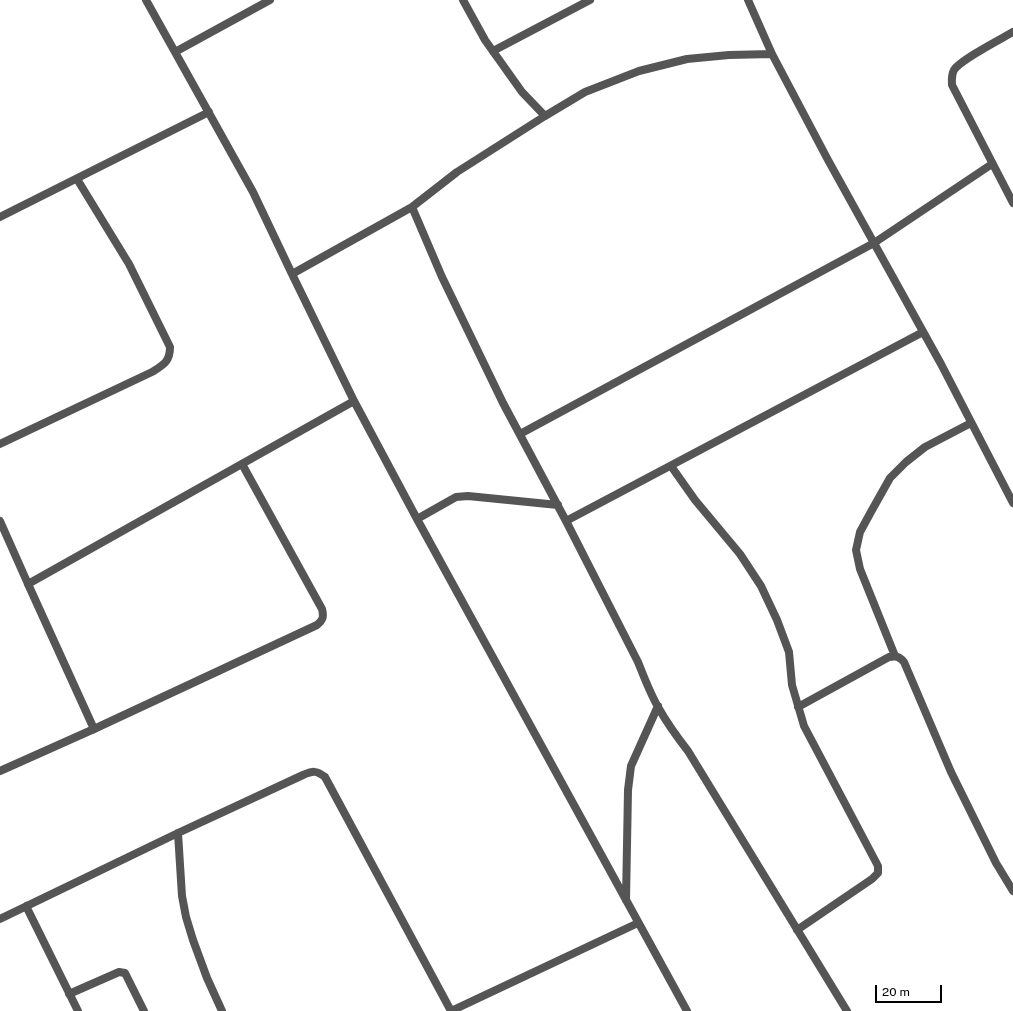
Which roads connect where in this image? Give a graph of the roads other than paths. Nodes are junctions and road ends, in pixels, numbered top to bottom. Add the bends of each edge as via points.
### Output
1 (146, 0) edge
2 (270, 0) edge
3 (463, 0) edge
4 (590, 0) edge
5 (748, 0) edge
6 (1013, 32) edge
7 (493, 51) junction
8 (175, 52) junction
9 (772, 54) junction
10 (209, 112) junction
11 (545, 116) junction
12 (992, 164) junction
13 (77, 179) junction
14 (1013, 203) edge
15 (412, 207) junction
16 (0, 217) edge
17 (874, 243) junction
18 (292, 274) junction
19 (924, 332) junction
20 (354, 401) junction
21 (971, 423) junction
22 (520, 434) junction
23 (0, 444) edge
24 (242, 464) junction
25 (671, 466) junction
26 (1013, 504) edge
27 (558, 505) junction
28 (416, 519) junction
29 (0, 521) edge
30 (566, 521) junction
31 (28, 584) junction
32 (895, 656) junction
33 (658, 706) junction
34 (798, 707) junction
35 (94, 728) junction
36 (0, 771) edge
37 (178, 833) junction
38 (1013, 891) edge
39 (626, 901) junction
40 (26, 906) junction
41 (0, 919) edge
42 (638, 923) junction
43 (797, 930) junction
44 (69, 994) junction
45 (78, 1011) edge
46 (144, 1011) edge
47 (222, 1011) edge
48 (451, 1011) edge
49 (687, 1011) edge
50 (847, 1011) edge

1 - 8 street
2 - 8 street
3 - 7 street
4 - 7 street
5 - 9 street
6 - 12 street via 964,61 955,68 952,75 952,86
7 - 11 street via 522,92
8 - 10 street
9 - 11 street via 686,59 640,71 585,92
9 - 17 street
10 - 13 street
10 - 18 street via 254,192
11 - 15 street via 457,172
12 - 14 street
12 - 17 street
13 - 16 street
13 - 23 street via 129,264 170,347 170,354 165,363 152,372
15 - 18 street
15 - 22 street via 442,277
17 - 19 street
17 - 22 street
18 - 20 street
19 - 21 street
19 - 25 street
20 - 24 street
20 - 28 street
21 - 26 street
21 - 32 street via 925,447 906,462 890,478 860,532 856,550 860,568
22 - 27 street
24 - 31 street
24 - 35 street via 322,609 322,621
25 - 30 street
25 - 34 street via 695,500 740,554 761,586 789,652 792,685
27 - 28 street via 456,497
27 - 30 street
28 - 39 street
29 - 31 street
30 - 33 street
31 - 35 street
32 - 34 street
32 - 38 street via 904,662 954,779
33 - 39 street via 631,766 628,790
33 - 43 street
34 - 43 street via 804,726 878,866 878,873
35 - 36 street
37 - 40 street
37 - 47 street via 186,917 207,978
37 - 48 street via 312,771 319,772 325,777
39 - 42 street
40 - 41 street
40 - 44 street
42 - 48 street
42 - 49 street
43 - 50 street
44 - 45 street
44 - 46 street via 119,972 125,973

